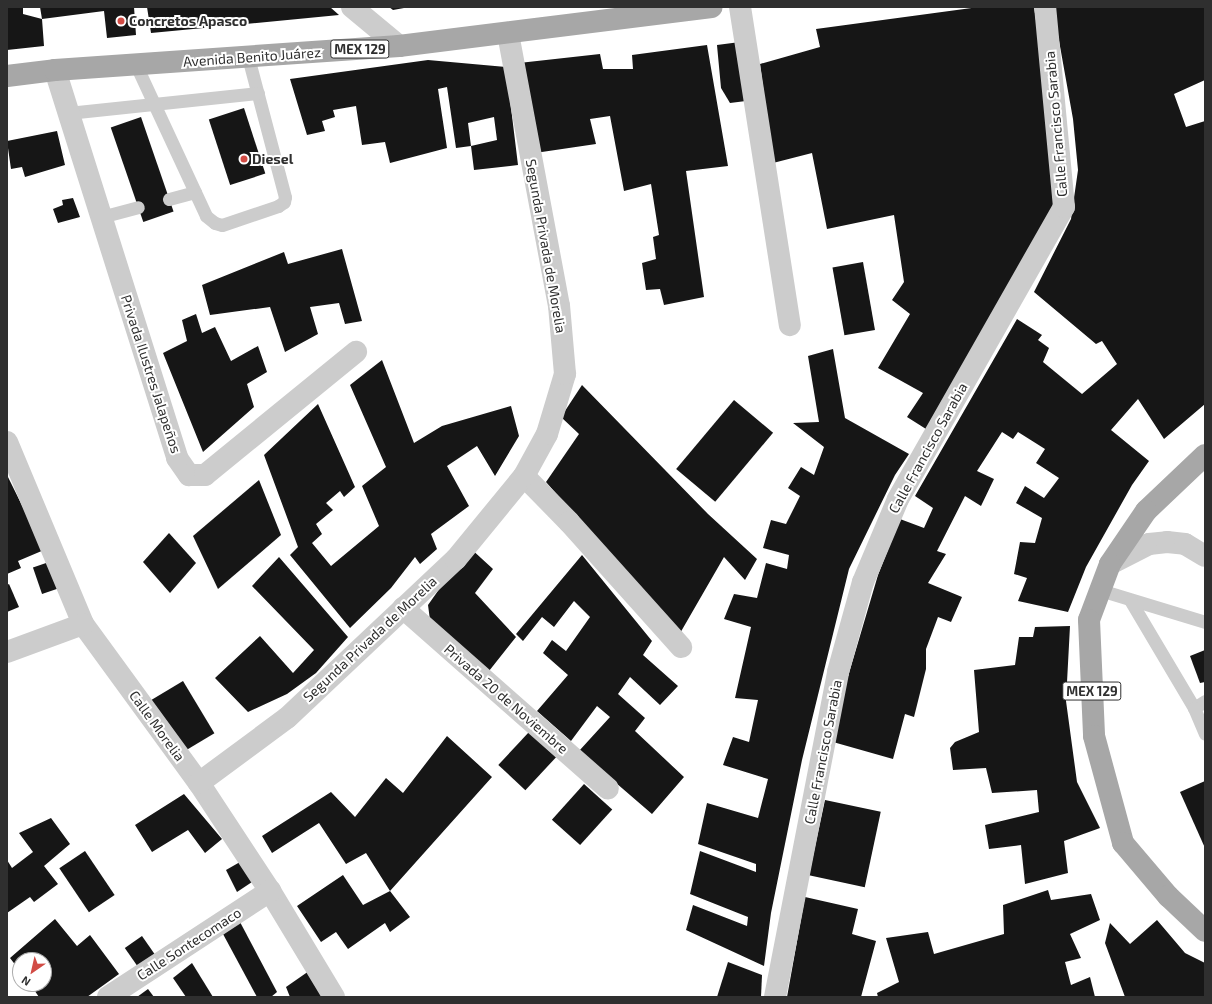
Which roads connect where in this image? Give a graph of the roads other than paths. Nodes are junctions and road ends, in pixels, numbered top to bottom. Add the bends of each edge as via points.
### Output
1 (352, 7) edge
2 (712, 7) edge
3 (740, 7) edge
4 (1045, 7) edge
5 (508, 33) junction
6 (399, 46) junction
7 (248, 57) junction
8 (136, 65) junction
9 (55, 70) junction
10 (7, 76) edge
11 (258, 93) junction
12 (155, 105) junction
13 (68, 114) junction
14 (195, 192) junction
15 (169, 199) dead end
16 (138, 207) dead end
17 (101, 217) junction
18 (790, 325) dead end
19 (356, 352) dead end
20 (8, 445) edge
21 (1205, 455) edge
22 (524, 476) junction
23 (1205, 556) edge
24 (1110, 564) junction
25 (1100, 590) junction
26 (1130, 600) junction
27 (403, 608) junction
28 (1205, 622) edge
29 (83, 624) junction
30 (681, 647) dead end
31 (7, 652) edge
32 (1199, 705) edge
33 (1205, 734) edge
34 (199, 783) junction
35 (608, 789) dead end
36 (270, 891) junction
37 (1205, 931) edge
38 (108, 997) edge
39 (334, 997) edge
40 (775, 997) edge

1 - 6 street
2 - 5 main road, Avenida Benito Juárez / MEX 129
3 - 18 street
4 - 40 street, Calle Francisco Sarabia via 1064,207 898,498 863,582 838,672
5 - 6 main road, Avenida Benito Juárez / MEX 129
5 - 22 street, Segunda Privada de Morelia via 559,306 565,374 546,434
6 - 7 main road, Avenida Benito Juárez / MEX 129
7 - 8 main road, Avenida Benito Juárez / MEX 129
7 - 11 lane
8 - 9 main road, Avenida Benito Juárez / MEX 129
8 - 12 lane
9 - 10 main road, Avenida Benito Juárez / MEX 129
9 - 13 street, Privada Ilustres Jalapeños
11 - 12 lane
11 - 14 lane via 285,197 284,202 222,225 206,216
12 - 13 lane
12 - 14 lane
13 - 17 street, Privada Ilustres Jalapeños
14 - 15 lane
16 - 17 lane
17 - 19 street, Privada Ilustres Jalapeños via 177,458 189,474 205,475
20 - 29 street, Calle Morelia
21 - 24 main road, MEX 129 via 1146,511
22 - 27 street, Segunda Privada de Morelia via 456,559
22 - 30 street via 569,522
23 - 24 street via 1185,544 1167,542 1150,544
24 - 25 main road, MEX 129
25 - 26 lane
25 - 37 main road, MEX 129 via 1089,620 1094,736 1123,843 1168,896
26 - 28 lane
26 - 32 lane
27 - 34 street, Segunda Privada de Morelia via 287,718
27 - 35 street, Privada 20 de Noviembre
29 - 31 street
29 - 34 street, Calle Morelia
32 - 33 lane
34 - 36 street, Calle Morelia
36 - 38 street, Calle Sontecomaco
36 - 39 street, Calle Morelia

